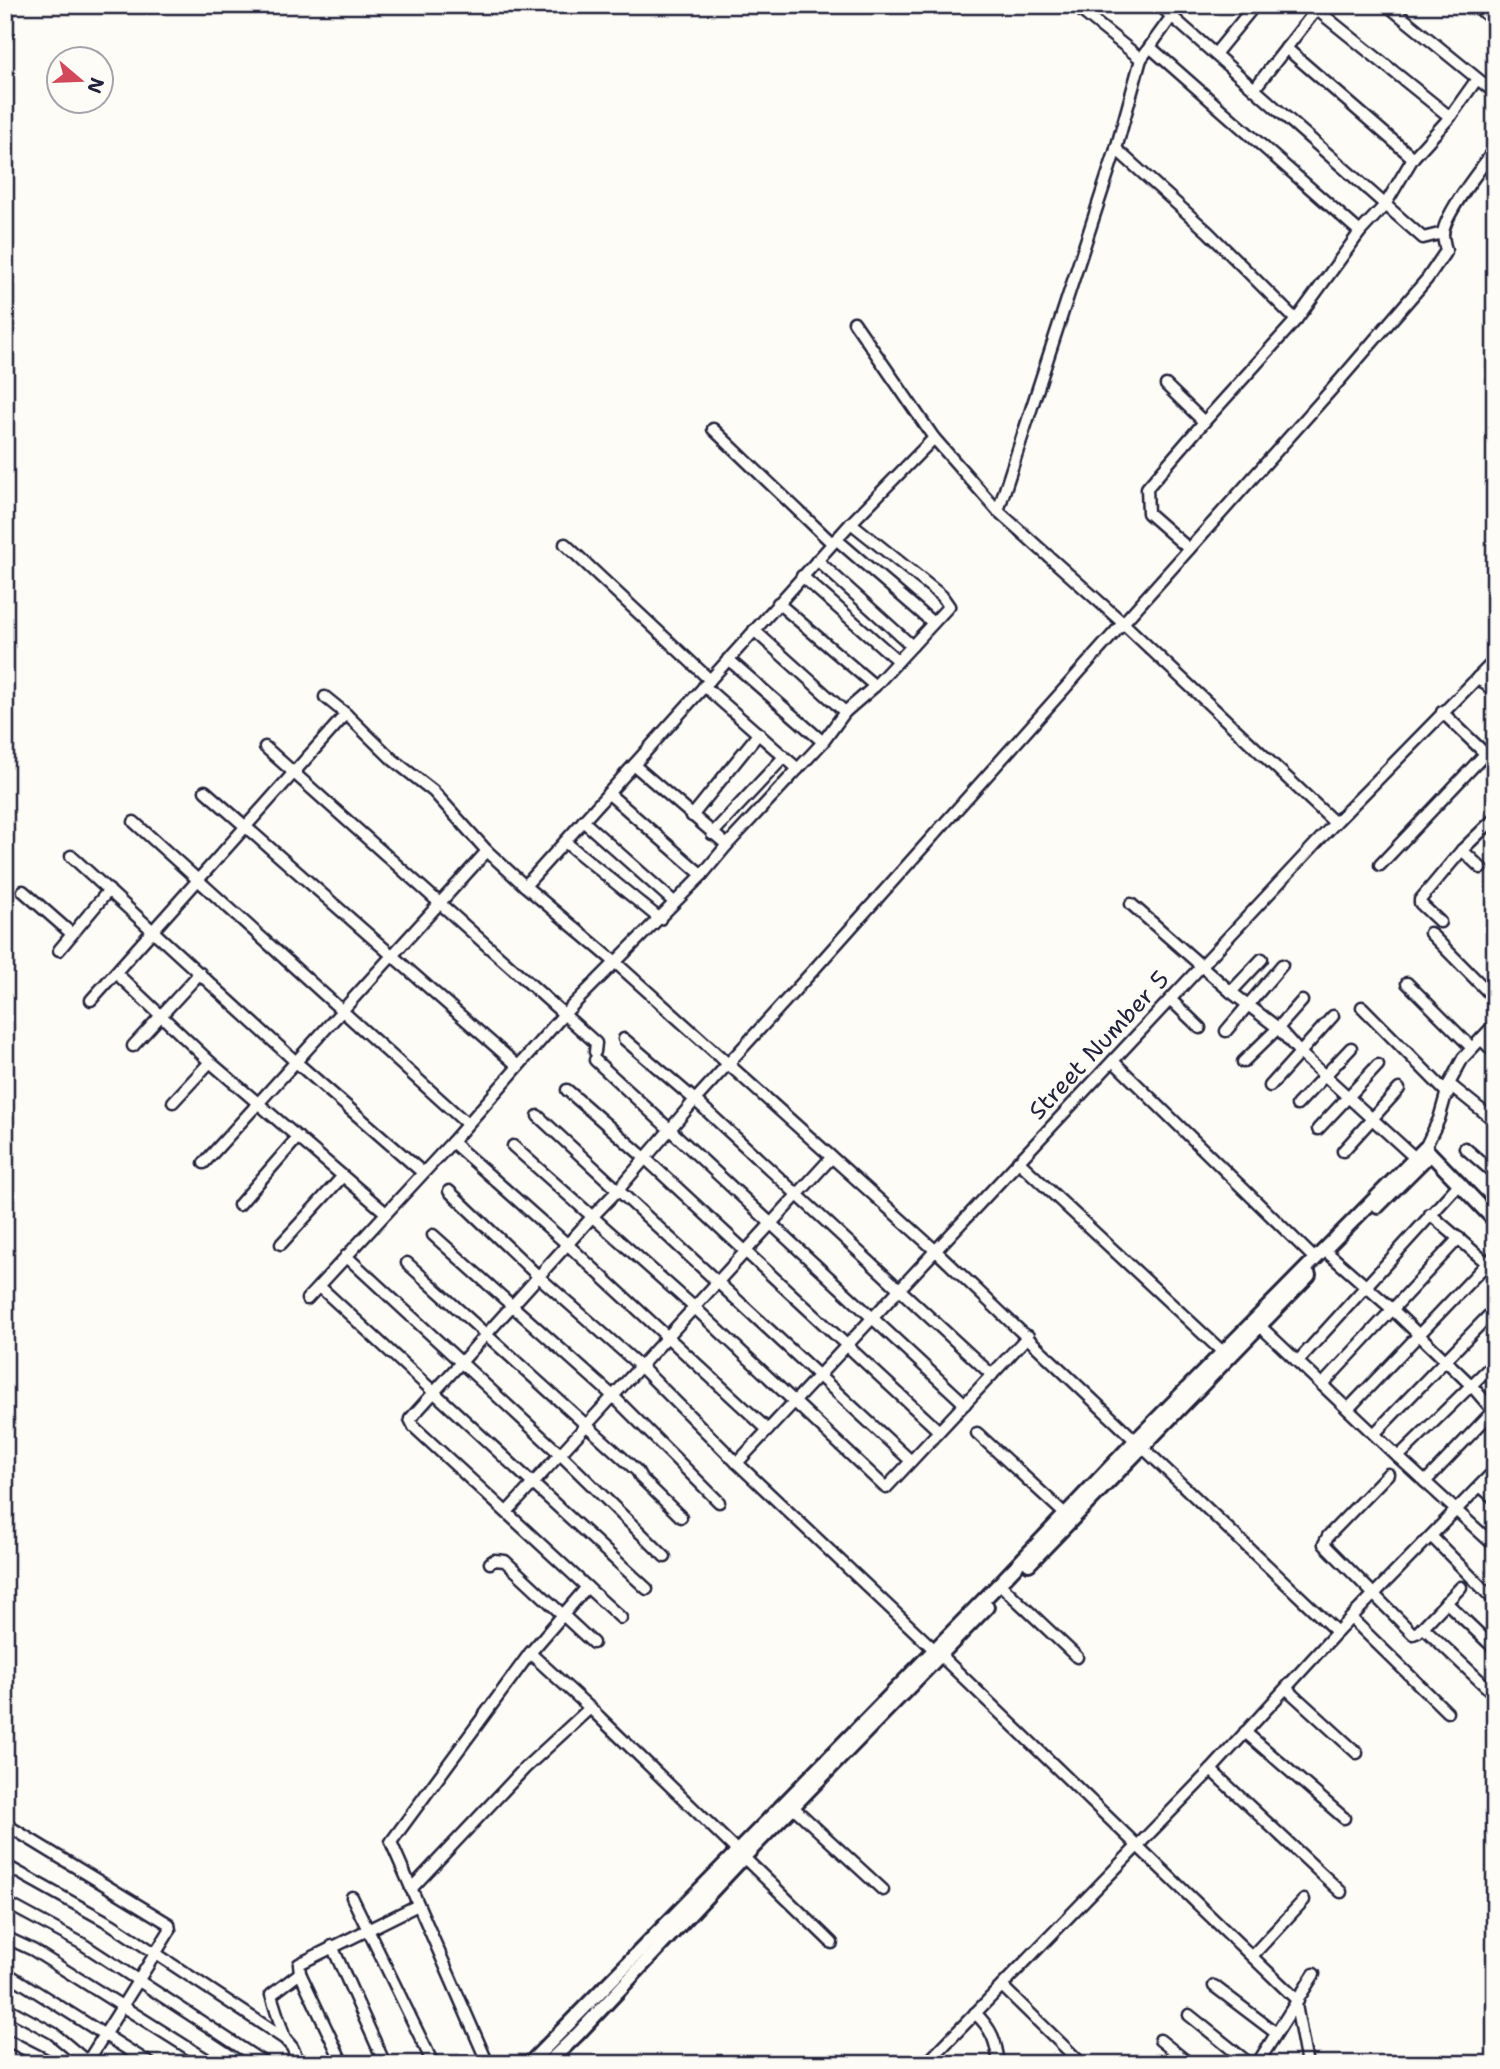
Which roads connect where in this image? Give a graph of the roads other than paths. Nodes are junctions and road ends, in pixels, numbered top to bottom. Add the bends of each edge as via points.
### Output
1 (1074, 5) edge
2 (1159, 5) edge
3 (1180, 5) edge
4 (1255, 5) edge
5 (1387, 5) edge
6 (1475, 5) edge
7 (1318, 7) edge
8 (1171, 16) junction
9 (1495, 22) edge
10 (1150, 47) junction
11 (1286, 48) junction
12 (1216, 54) junction
13 (1141, 59) junction
14 (1477, 79) junction
15 (1255, 88) junction
16 (1495, 93) edge
17 (1450, 117) junction
18 (1116, 149) junction
19 (1495, 149) edge
20 (1413, 158) junction
21 (1385, 205) junction
22 (1360, 232) junction
23 (1443, 233) junction
24 (1296, 320) junction
25 (854, 322) dead end
26 (1166, 386) dead end
27 (1204, 422) junction
28 (713, 429) dead end
29 (934, 438) junction
30 (998, 511) junction
31 (851, 523) junction
32 (834, 541) junction
33 (565, 544) dead end
34 (1189, 549) junction
35 (817, 560) junction
36 (802, 576) junction
37 (778, 603) junction
38 (933, 623) junction
39 (1123, 623) junction
40 (754, 630) junction
41 (912, 646) junction
42 (728, 659) junction
43 (1495, 660) edge
44 (898, 661) junction
45 (1478, 677) junction
46 (707, 683) junction
47 (874, 686) junction
48 (1495, 693) edge
49 (325, 697) dead end
50 (845, 712) junction
51 (1442, 712) junction
52 (346, 714) junction
53 (759, 733) junction
54 (822, 742) junction
55 (265, 747) dead end
56 (1485, 754) junction
57 (784, 757) junction
58 (1495, 763) edge
59 (634, 765) junction
60 (798, 769) junction
61 (293, 771) junction
62 (205, 790) dead end
63 (608, 793) junction
64 (692, 816) junction
65 (1495, 818) edge
66 (583, 821) junction
67 (134, 822) dead end
68 (1335, 823) junction
69 (246, 826) junction
70 (1486, 826) junction
71 (712, 834) junction
72 (1495, 835) edge
73 (565, 842) junction
74 (727, 845) junction
75 (1462, 850) junction
76 (487, 851) junction
77 (71, 856) dead end
78 (1380, 865) dead end
79 (1481, 868) dead end
80 (702, 875) junction
81 (199, 881) junction
82 (525, 886) junction
83 (109, 890) junction
84 (23, 891) dead end
85 (674, 902) junction
86 (440, 903) junction
87 (1130, 904) dead end
88 (660, 919) junction
89 (1440, 922) dead end
90 (154, 931) junction
91 (1430, 933) dead end
92 (72, 934) junction
93 (59, 950) dead end
94 (391, 956) junction
95 (1262, 958) dead end
96 (616, 963) junction
97 (1282, 965) dead end
98 (1202, 967) junction
99 (116, 973) junction
100 (200, 973) junction
101 (1407, 983) dead end
102 (1231, 992) junction
103 (1495, 999) edge
104 (91, 1000) dead end
105 (1171, 1000) junction
106 (1302, 1001) dead end
107 (1249, 1005) junction
108 (1362, 1007) dead end
109 (342, 1011) junction
110 (564, 1014) junction
111 (161, 1016) junction
112 (1333, 1016) dead end
113 (1495, 1024) edge
114 (1200, 1028) dead end
115 (1278, 1028) junction
116 (1226, 1031) dead end
117 (1481, 1038) junction
118 (624, 1039) dead end
119 (134, 1046) dead end
120 (1351, 1048) dead end
121 (1472, 1048) junction
122 (1495, 1053) edge
123 (1301, 1054) junction
124 (1113, 1061) junction
125 (210, 1062) junction
126 (296, 1062) junction
127 (1243, 1062) dead end
128 (728, 1064) junction
129 (1378, 1065) dead end
130 (518, 1066) junction
131 (1325, 1075) junction
132 (1270, 1086) dead end
133 (1399, 1089) dead end
134 (1449, 1089) junction
135 (567, 1090) dead end
136 (1348, 1097) junction
137 (695, 1100) junction
138 (173, 1102) dead end
139 (259, 1102) junction
140 (1297, 1105) dead end
141 (538, 1116) dead end
142 (1372, 1120) junction
143 (1495, 1121) edge
144 (466, 1123) junction
145 (1318, 1129) dead end
146 (671, 1132) junction
147 (298, 1137) junction
148 (452, 1142) junction
149 (513, 1146) dead end
150 (1465, 1148) dead end
151 (1343, 1151) dead end
152 (1428, 1151) junction
153 (1415, 1157) junction
154 (831, 1158) junction
155 (646, 1159) junction
156 (1018, 1161) junction
157 (204, 1163) dead end
158 (422, 1172) junction
159 (1495, 1174) edge
160 (342, 1177) junction
161 (1459, 1184) junction
162 (619, 1189) junction
163 (449, 1191) dead end
164 (797, 1195) junction
165 (239, 1205) dead end
166 (386, 1213) junction
167 (1430, 1214) junction
168 (592, 1217) junction
169 (1495, 1221) edge
170 (771, 1224) junction
171 (433, 1235) dead end
172 (1459, 1238) junction
173 (281, 1244) dead end
174 (568, 1245) junction
175 (936, 1251) junction
176 (746, 1252) junction
177 (1329, 1254) junction
178 (346, 1256) junction
179 (1314, 1258) junction
180 (407, 1263) dead end
181 (1492, 1263) edge
182 (539, 1277) junction
183 (719, 1281) junction
184 (319, 1286) junction
185 (1364, 1287) junction
186 (900, 1289) junction
187 (307, 1299) dead end
188 (512, 1306) junction
189 (695, 1308) junction
190 (1495, 1309) edge
191 (1392, 1310) junction
192 (872, 1317) junction
193 (1260, 1326) junction
194 (486, 1333) junction
195 (1418, 1335) junction
196 (1028, 1336) junction
197 (668, 1337) junction
198 (846, 1345) junction
199 (1226, 1355) junction
200 (1298, 1361) junction
201 (1445, 1361) junction
202 (1495, 1362) edge
203 (461, 1363) junction
204 (641, 1367) junction
205 (819, 1375) junction
206 (992, 1375) junction
207 (1322, 1385) junction
208 (1471, 1385) junction
209 (433, 1393) junction
210 (614, 1396) junction
211 (794, 1402) junction
212 (965, 1404) junction
213 (1348, 1409) junction
214 (1494, 1411) edge
215 (586, 1426) junction
216 (768, 1430) junction
217 (939, 1431) junction
218 (977, 1433) dead end
219 (1374, 1434) junction
220 (1140, 1443) junction
221 (560, 1454) junction
222 (1398, 1457) junction
223 (911, 1461) junction
224 (737, 1463) junction
225 (1495, 1470) edge
226 (1388, 1474) dead end
227 (1425, 1482) junction
228 (532, 1484) junction
229 (1480, 1486) junction
230 (1495, 1499) edge
231 (719, 1502) dead end
232 (1456, 1510) junction
233 (507, 1512) junction
234 (1065, 1514) junction
235 (681, 1517) dead end
236 (1431, 1536) junction
237 (1495, 1546) edge
238 (665, 1557) dead end
239 (490, 1563) dead end
240 (587, 1587) junction
241 (1461, 1587) dead end
242 (647, 1589) dead end
243 (1005, 1589) junction
244 (1374, 1595) junction
245 (1495, 1601) edge
246 (1446, 1602) junction
247 (563, 1615) junction
248 (621, 1618) dead end
249 (1351, 1618) junction
250 (1423, 1627) junction
251 (1337, 1632) junction
252 (593, 1643) dead end
253 (1495, 1649) edge
254 (530, 1653) junction
255 (938, 1653) junction
256 (1077, 1657) dead end
257 (1287, 1689) junction
258 (1494, 1695) edge
259 (590, 1708) junction
260 (1447, 1712) dead end
261 (1245, 1732) junction
262 (1357, 1753) dead end
263 (1211, 1770) junction
264 (793, 1807) junction
265 (1344, 1818) dead end
266 (5, 1824) edge
267 (1136, 1845) junction
268 (740, 1855) junction
269 (5, 1865) edge
270 (411, 1889) junction
271 (883, 1890) dead end
272 (1341, 1892) dead end
273 (352, 1897) dead end
274 (1304, 1900) dead end
275 (5, 1902) edge
276 (694, 1903) junction
277 (418, 1905) junction
278 (366, 1929) junction
279 (5, 1937) edge
280 (832, 1943) dead end
281 (332, 1946) junction
282 (155, 1954) junction
283 (1252, 1956) junction
284 (5, 1972) edge
285 (300, 1973) junction
286 (1314, 1974) dead end
287 (138, 1980) junction
288 (1002, 1986) junction
289 (1213, 1986) dead end
290 (1297, 2003) junction
291 (122, 2005) junction
292 (5, 2007) edge
293 (975, 2013) junction
294 (1189, 2015) dead end
295 (560, 2032) junction
296 (105, 2033) junction
297 (1276, 2034) junction
298 (5, 2039) edge
299 (285, 2039) junction
300 (1160, 2040) dead end
301 (570, 2042) junction
302 (88, 2063) edge
303 (54, 2064) edge
304 (152, 2064) edge
305 (214, 2064) edge
306 (266, 2064) edge
307 (300, 2064) edge
308 (344, 2064) edge
309 (385, 2064) edge
310 (430, 2064) edge
311 (488, 2064) edge
312 (529, 2064) edge
313 (547, 2064) edge
314 (926, 2064) edge
315 (999, 2064) edge
316 (1082, 2064) edge
317 (1190, 2064) edge
318 (1251, 2064) edge
319 (1257, 2064) edge
320 (1307, 2064) edge

1 - 13 street
2 - 8 street
3 - 8 street
4 - 12 street
5 - 14 street
6 - 9 street
7 - 11 street
7 - 17 street
8 - 10 street
8 - 12 street
10 - 13 street
10 - 22 street
11 - 15 street
11 - 20 street
12 - 15 street
13 - 18 street
14 - 16 street
14 - 17 street
15 - 21 street
17 - 20 street
18 - 24 street
18 - 30 street
19 - 23 street via 1463,193
20 - 21 street
21 - 22 street
21 - 23 street via 1423,238
22 - 24 street
23 - 34 street via 1446,251 1427,279
24 - 27 street
25 - 29 street
26 - 27 street
27 - 34 street via 1147,488 1148,513
28 - 32 street
29 - 30 street
29 - 31 street
30 - 39 street
31 - 32 street
31 - 38 street via 942,596 949,606
32 - 35 street
32 - 38 street
33 - 46 street
34 - 39 street
35 - 36 street
35 - 41 street
36 - 37 street
36 - 44 street
37 - 40 street
37 - 47 street
38 - 41 street
39 - 68 street
39 - 128 street
40 - 42 street
40 - 50 street
41 - 44 street
42 - 46 street
42 - 54 street
43 - 45 street, Street Number 5
44 - 47 street
45 - 48 street
45 - 51 street, Street Number 5
46 - 53 street
46 - 59 street
47 - 50 street
49 - 52 street
50 - 54 street
51 - 56 street
51 - 68 street, Street Number 5
52 - 61 street
52 - 76 street via 433,791
53 - 57 street
53 - 64 street
54 - 60 street
55 - 61 street
56 - 58 street
56 - 78 street
57 - 60 street
57 - 71 street
59 - 63 street
59 - 64 street
60 - 74 street
61 - 69 street
61 - 86 street
62 - 69 street
63 - 66 street
63 - 80 street
64 - 71 street
65 - 70 street
66 - 73 street
66 - 85 street
67 - 81 street
68 - 98 street, Street Number 5
69 - 81 street
69 - 94 street
70 - 72 street
70 - 75 street
71 - 74 street
73 - 82 street
73 - 88 street
74 - 80 street
75 - 79 street
75 - 89 street via 1420,900
76 - 82 street
76 - 86 street
77 - 83 street
80 - 85 street
81 - 90 street
81 - 109 street
82 - 96 street
83 - 90 street
83 - 92 street
84 - 92 street
85 - 88 street
86 - 94 street
86 - 110 street
87 - 98 street
88 - 96 street
90 - 99 street
90 - 100 street
91 - 103 street
92 - 93 street
94 - 109 street
94 - 130 street
95 - 102 street
96 - 110 street
96 - 128 street
97 - 107 street
98 - 102 street
98 - 105 street, Street Number 5
99 - 104 street
99 - 111 street
100 - 111 street
100 - 126 street
101 - 121 street
102 - 107 street
105 - 114 street
105 - 124 street, Street Number 5
106 - 115 street
107 - 115 street
107 - 116 street
108 - 134 street
109 - 126 street
109 - 144 street
110 - 130 street
110 - 146 street via 596,1043 595,1056
111 - 119 street
111 - 125 street
112 - 123 street
113 - 117 street
115 - 123 street
115 - 127 street
117 - 121 street
117 - 122 street
118 - 137 street
120 - 131 street
121 - 134 street
123 - 131 street
123 - 132 street
124 - 156 street, Street Number 5
124 - 179 street
125 - 138 street
125 - 139 street
126 - 139 street
126 - 158 street
128 - 137 street
128 - 154 street
129 - 136 street
130 - 144 street
131 - 136 street
131 - 140 street
133 - 142 street
134 - 143 street
134 - 152 street
135 - 155 street
136 - 142 street
136 - 145 street
137 - 146 street
137 - 164 street
139 - 147 street
139 - 157 street
141 - 162 street
142 - 151 street
142 - 153 street
144 - 148 street
146 - 155 street
146 - 170 street
147 - 160 street
147 - 165 street
148 - 158 street
148 - 174 street
149 - 168 street
150 - 159 street
152 - 153 street
152 - 161 street
152 - 177 street
153 - 179 street
154 - 164 street
154 - 175 street
155 - 162 street
155 - 176 street
156 - 175 street, Street Number 5
156 - 199 street
158 - 166 street
160 - 166 street
160 - 173 street
161 - 167 street
161 - 169 street
162 - 168 street
162 - 183 street
163 - 182 street
164 - 170 street
164 - 186 street
166 - 178 street
167 - 172 street
167 - 185 street
168 - 174 street
168 - 189 street
170 - 176 street
170 - 192 street
171 - 188 street
172 - 181 street
172 - 191 street
174 - 182 street
174 - 197 street
175 - 186 street, Street Number 5
175 - 196 street
176 - 183 street
176 - 198 street
177 - 185 street
177 - 193 street
178 - 184 street
178 - 203 street
179 - 199 street
180 - 194 street
181 - 195 street
182 - 188 street
182 - 204 street
183 - 189 street
183 - 205 street
184 - 187 street
184 - 209 street
185 - 191 street
185 - 200 street
186 - 192 street, Street Number 5
186 - 206 street
188 - 194 street
188 - 210 street
189 - 197 street
189 - 211 street
190 - 201 street
191 - 195 street
191 - 207 street
192 - 198 street, Street Number 5
192 - 212 street
193 - 199 street
193 - 200 street
194 - 203 street
194 - 215 street
195 - 201 street
195 - 213 street
196 - 206 street
196 - 220 street
197 - 204 street
197 - 216 street
198 - 205 street, Street Number 5
198 - 217 street
199 - 220 street
200 - 207 street
201 - 208 street
201 - 219 street
202 - 208 street
203 - 209 street
203 - 221 street
204 - 210 street
204 - 224 street
205 - 211 street, Street Number 5
205 - 223 street
206 - 212 street
207 - 213 street
208 - 214 street
208 - 222 street
209 - 228 street
209 - 233 street via 411,1423
210 - 215 street
210 - 231 street
211 - 216 street, Street Number 5
211 - 223 street via 886,1488
212 - 217 street
213 - 219 street
214 - 227 street
215 - 221 street
215 - 235 street
216 - 224 street, Street Number 5
217 - 223 street
218 - 234 street
219 - 222 street
220 - 234 street
220 - 243 street
220 - 251 street
221 - 228 street
221 - 238 street
222 - 227 street
224 - 255 street
225 - 229 street
226 - 244 street via 1324,1544
227 - 232 street
228 - 233 street
228 - 242 street
229 - 230 street
229 - 232 street
232 - 236 street
232 - 237 street
233 - 240 street
234 - 255 street
236 - 244 street
236 - 245 street
239 - 247 street via 505,1561
240 - 247 street
240 - 248 street
241 - 246 street
243 - 255 street
243 - 256 street
244 - 249 street
244 - 250 street via 1413,1634
246 - 250 street
246 - 253 street
247 - 252 street
247 - 254 street
249 - 251 street
249 - 260 street
250 - 258 street
251 - 257 street
254 - 259 street
254 - 270 street via 391,1842
255 - 264 street
255 - 267 street
255 - 268 street
257 - 261 street
257 - 262 street
259 - 268 street
259 - 270 street via 525,1768
261 - 263 street
261 - 265 street
263 - 267 street
263 - 272 street
264 - 268 street
264 - 271 street
266 - 282 street via 169,1924
267 - 283 street
267 - 288 street
268 - 276 street
268 - 280 street
269 - 282 street
270 - 277 street
273 - 278 street
274 - 283 street
275 - 287 street via 81,1942
276 - 295 street
276 - 301 street
277 - 278 street
277 - 311 street
278 - 281 street
278 - 310 street
279 - 291 street
281 - 285 street via 299,1964
281 - 309 street
282 - 287 street
282 - 299 street
283 - 290 street
284 - 296 street
285 - 299 street via 271,1995
285 - 308 street
286 - 290 street
287 - 291 street
287 - 306 street
288 - 293 street
288 - 316 street
289 - 297 street
290 - 297 street
290 - 320 street
291 - 296 street
291 - 305 street
292 - 302 street via 53,2033
293 - 314 street
293 - 315 street via 991,2030
294 - 318 street
295 - 301 street
295 - 312 street
296 - 302 street
296 - 304 street
297 - 319 street
298 - 303 street
299 - 307 street
300 - 317 street
301 - 313 street

